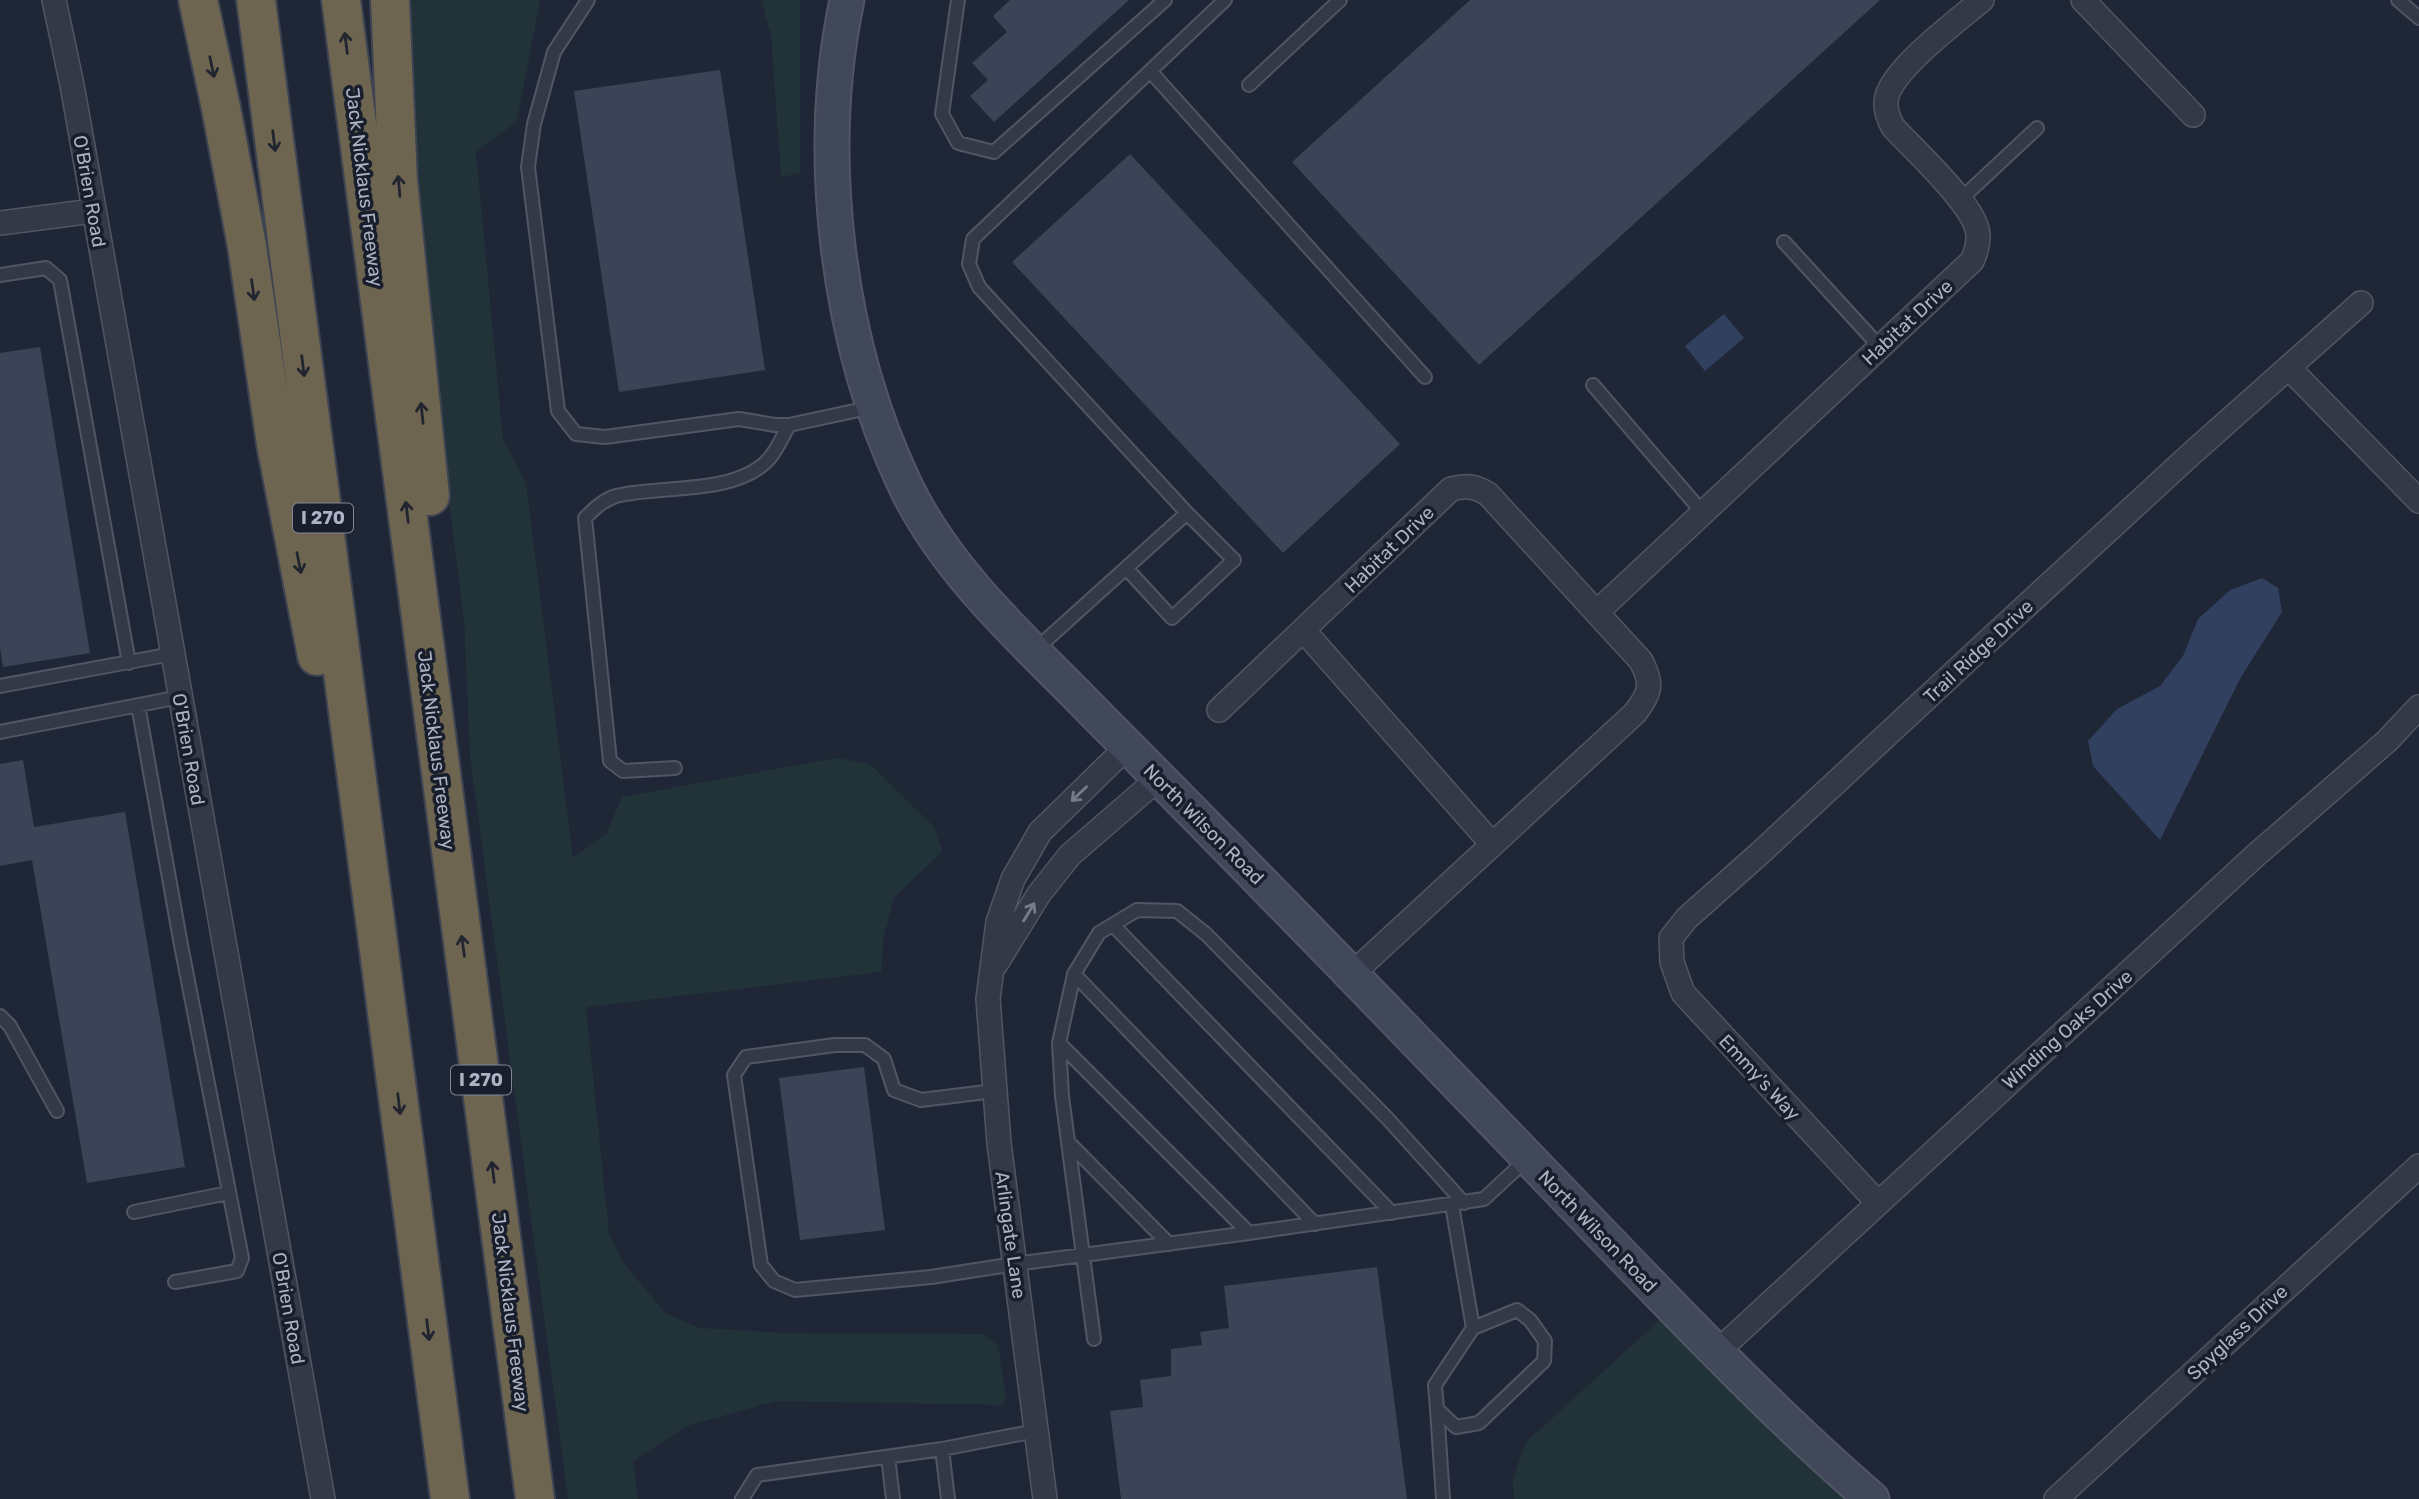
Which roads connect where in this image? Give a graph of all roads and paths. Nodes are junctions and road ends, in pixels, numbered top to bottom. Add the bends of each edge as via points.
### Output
1 (54, 0) edge
2 (198, 0) edge
3 (256, 0) edge
4 (341, 0) edge
5 (390, 0) edge
6 (588, 0) edge
7 (847, 0) edge
8 (958, 0) edge
9 (1164, 0) edge
10 (1225, 0) edge
11 (1340, 0) edge
12 (1982, 0) edge
13 (2083, 0) edge
14 (2398, 0) edge
15 (2419, 18) edge
16 (1151, 72) junction
17 (1249, 85) dead end
18 (2193, 115) dead end
19 (2037, 128) dead end
20 (1960, 200) junction
21 (93, 211) junction
22 (0, 223) edge
23 (1784, 242) dead end
24 (0, 275) edge
25 (2361, 303) dead end
26 (1880, 347) junction
27 (2290, 369) junction
28 (1425, 377) dead end
29 (1593, 385) dead end
30 (874, 407) junction
31 (789, 425) junction
32 (2419, 501) edge
33 (1187, 513) junction
34 (1703, 513) junction
35 (1126, 568) junction
36 (1597, 612) junction
37 (1304, 631) junction
38 (1034, 651) junction
39 (172, 654) junction
40 (129, 663) junction
41 (0, 686) edge
42 (180, 697) junction
43 (138, 705) junction
44 (2419, 707) edge
45 (1219, 710) dead end
46 (0, 732) edge
47 (1128, 747) junction
48 (675, 768) dead end
49 (440, 774) junction
50 (1159, 778) junction
51 (1492, 844) junction
52 (1113, 925) junction
53 (1671, 938) joint
54 (992, 970) junction
55 (1074, 974) junction
56 (1351, 975) junction
57 (0, 1016) edge
58 (390, 1037) junction
59 (1059, 1043) junction
60 (994, 1091) junction
61 (57, 1111) dead end
62 (1067, 1142) junction
63 (1527, 1158) junction
64 (2419, 1166) edge
65 (228, 1193) junction
66 (1877, 1202) junction
67 (1458, 1204) junction
68 (134, 1212) dead end
69 (1392, 1213) junction
70 (1315, 1224) junction
71 (1249, 1233) junction
72 (1168, 1244) junction
73 (1082, 1255) junction
74 (1015, 1264) junction
75 (175, 1282) dead end
76 (1473, 1328) junction
77 (1094, 1339) dead end
78 (1716, 1353) junction
79 (1437, 1409) junction
80 (1036, 1431) junction
81 (942, 1450) junction
82 (888, 1457) junction
83 (323, 1499) edge
84 (450, 1499) edge
85 (535, 1499) edge
86 (742, 1499) edge
87 (893, 1499) edge
88 (948, 1499) edge
89 (1045, 1499) edge
90 (1443, 1499) edge
91 (1872, 1499) edge
92 (2056, 1499) edge

1 - 21 street, O'Brien Road
2 -> 58 highway via 247,246 278,457
3 -> 58 highway, I 270
49 -> 4 highway, Jack Nicklaus Freeway / I 270
49 -> 5 highway via 441,600 398,180
6 - 31 lane via 554,52 534,124 528,167 558,411 576,434 605,437 739,419
7 - 30 main road, North Wilson Road via 834,74 832,176 845,292
8 - 9 lane via 943,114 958,143 995,152
10 - 16 lane
11 - 17 lane
12 - 20 street, Habitat Drive via 1902,71 1886,99 1894,127
13 - 18 street
14 - 15 lane
16 - 28 lane
16 - 33 lane via 973,239 969,264 979,287
19 - 20 lane
20 - 26 street, Habitat Drive via 1977,229 1972,261
21 - 22 street
21 - 39 street, O'Brien Road
23 - 26 lane
24 - 40 lane via 46,268 60,280
25 - 27 street, Trail Ridge Drive
26 - 34 street, Habitat Drive
27 - 32 street
27 - 53 street, Trail Ridge Drive via 2018,613 1687,918
29 - 34 lane
30 - 31 lane
30 - 38 main road, North Wilson Road via 904,484 928,529 964,576
31 - 48 lane via 768,460 752,472 723,482 614,497 585,518 610,761 623,771
33 - 35 lane
33 - 35 lane via 1234,560 1172,618
34 - 36 street, Habitat Drive
35 - 38 lane
36 - 37 street, Habitat Drive via 1488,494 1464,485 1451,489
36 - 51 street, Habitat Drive via 1641,660 1650,678 1647,698
37 - 45 street, Habitat Drive
37 - 51 street
38 - 47 main road, North Wilson Road
39 - 40 lane
39 - 42 street, O'Brien Road
40 - 41 lane
42 - 43 lane
42 - 83 street, O'Brien Road
43 - 46 lane
43 - 65 lane
44 - 66 street, Winding Oaks Drive via 2387,741
47 - 50 main road, North Wilson Road
47 -> 54 street, Arlingate Lane via 1040,832 1013,879 999,922
85 -> 49 highway, Jack Nicklaus Freeway / I 270
54 -> 50 street, Arlingate Lane via 1070,855
50 - 56 main road, North Wilson Road
51 - 56 street, Habitat Drive
52 - 55 lane via 1099,933
52 - 67 lane via 1137,910 1177,911 1206,934 1387,1118
52 - 69 lane
53 - 66 street, Emmy's Way via 1672,962 1683,993
54 - 60 street, Arlingate Lane via 988,999
55 - 59 lane
55 - 70 lane
56 - 63 main road, North Wilson Road
57 - 61 lane
58 -> 84 highway, I 270
59 - 62 lane
59 - 71 lane
60 - 74 street, Arlingate Lane
60 - 74 lane via 921,1100 894,1090 884,1059 865,1045 746,1057 734,1075 761,1265 774,1281 795,1290
62 - 72 lane
62 - 73 lane
63 - 67 lane via 1484,1199
63 - 78 main road, North Wilson Road
64 - 92 street, Spyglass Drive
65 - 68 lane
65 - 75 lane via 242,1258 237,1271
66 - 78 street, Winding Oaks Drive
67 - 69 lane
67 - 76 lane
69 - 70 lane
70 - 71 lane
71 - 72 lane
72 - 73 lane
73 - 74 lane
73 - 77 lane
74 - 80 street, Arlingate Lane
76 - 79 lane via 1435,1385
76 - 79 lane via 1517,1310 1545,1341 1544,1361 1479,1423 1456,1427
78 - 91 main road, North Wilson Road
79 - 90 lane
80 - 81 lane
80 - 89 street, Arlingate Lane
81 - 82 lane
81 - 88 lane
82 - 86 lane via 757,1475
82 - 87 lane

